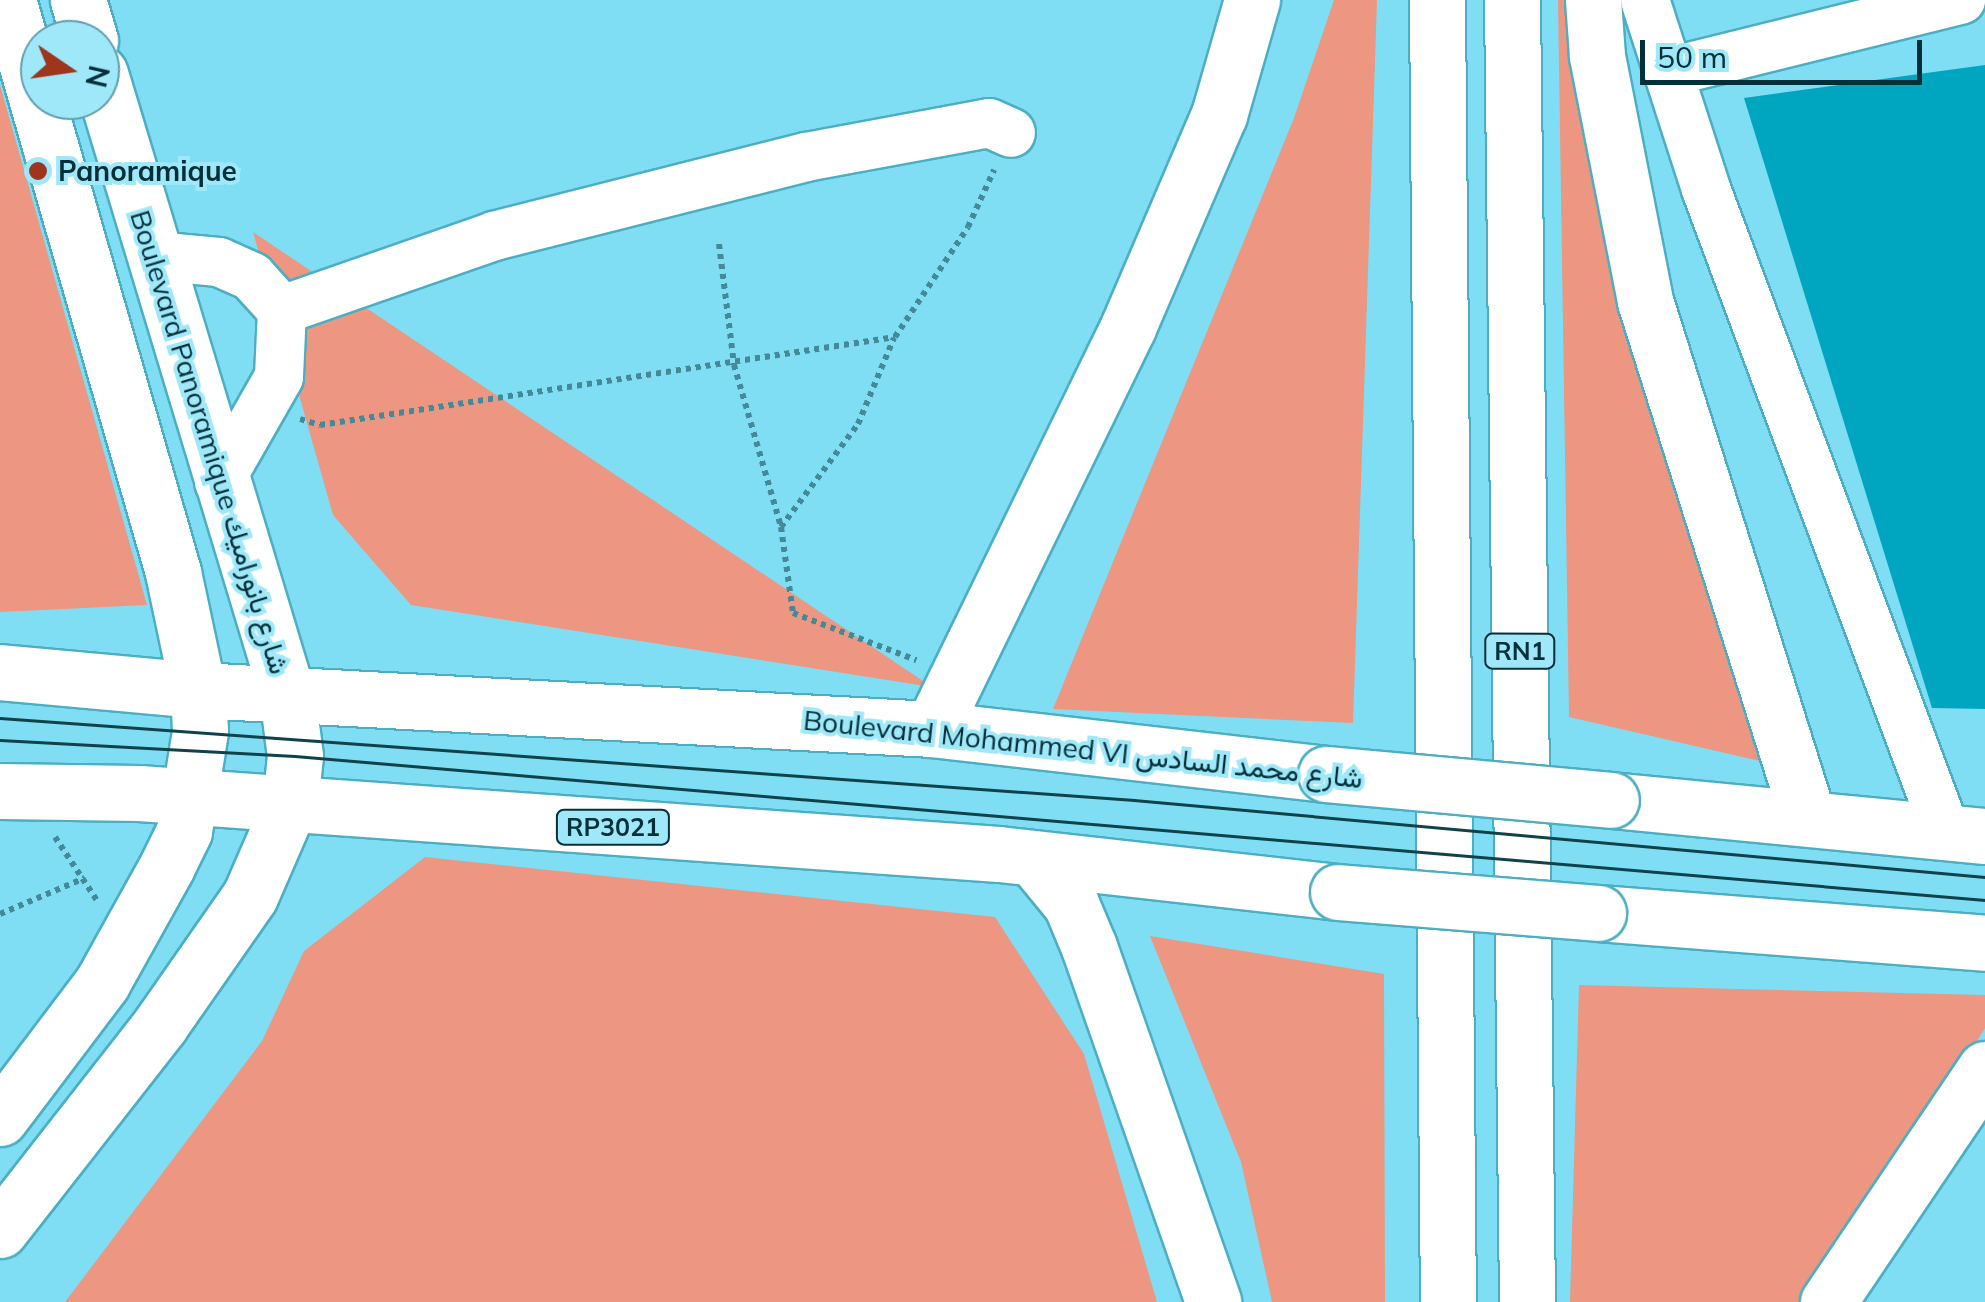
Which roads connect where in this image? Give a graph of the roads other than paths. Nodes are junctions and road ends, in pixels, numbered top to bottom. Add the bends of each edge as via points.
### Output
1 (8, 0) edge
2 (1252, 0) edge
3 (1436, 0) edge
4 (1512, 0) edge
5 (1593, 0) edge
6 (1645, 0) edge
7 (1961, 0) edge
8 (1669, 72) junction
9 (114, 120) edge
10 (1010, 133) road end
11 (154, 256) junction
12 (282, 310) junction
13 (219, 482) junction
14 (0, 672) edge
15 (198, 690) junction
16 (286, 694) junction
17 (932, 729) junction
18 (16, 792) edge
19 (190, 800) junction
20 (290, 804) junction
21 (1808, 818) junction
22 (1966, 835) edge
23 (1034, 860) junction
24 (1985, 943) edge
25 (1985, 1068) edge
26 (0, 1118) edge
27 (0, 1230) edge
28 (1212, 1302) edge
29 (1448, 1302) edge
30 (1528, 1302) edge
31 (1828, 1302) edge

1 - 15 main road via 173,572
2 - 17 main road via 1220,115 962,677
3 - 29 main road
4 - 30 main road, RN1
5 - 21 main road via 1597,56 1645,300
6 - 8 street
7 - 8 street
8 - 22 street
9 - 11 main road, Boulevard Panoramique شارع بانوراميك
10 - 12 street via 989,123 806,157 494,236
11 - 12 street via 219,262 252,277
11 - 13 main road, Boulevard Panoramique شارع بانوراميك
12 - 13 street via 279,376
13 - 16 main road, Boulevard Panoramique شارع بانوراميك
14 - 15 main road, Boulevard Mohammed VI شارع محمد السادس
15 - 16 main road, Boulevard Mohammed VI شارع محمد السادس
15 - 19 main road
16 - 17 main road, Boulevard Mohammed VI شارع محمد السادس
16 - 20 main road, Boulevard Panoramique شارع بانوراميك via 295,756
17 - 21 main road, Boulevard Mohammed VI شارع محمد السادس, bridge
18 - 19 main road, RP3021
19 - 20 main road, RP3021
19 - 26 main road via 184,831 128,936 53,1054
20 - 23 main road, RP3021
20 - 27 main road, Boulevard Panoramique شارع بانوراميك via 240,911
21 - 22 main road, Boulevard Mohammed VI شارع محمد السادس
23 - 24 main road, bridge via 1338,892
23 - 28 main road via 1071,904 1090,947
25 - 31 main road

